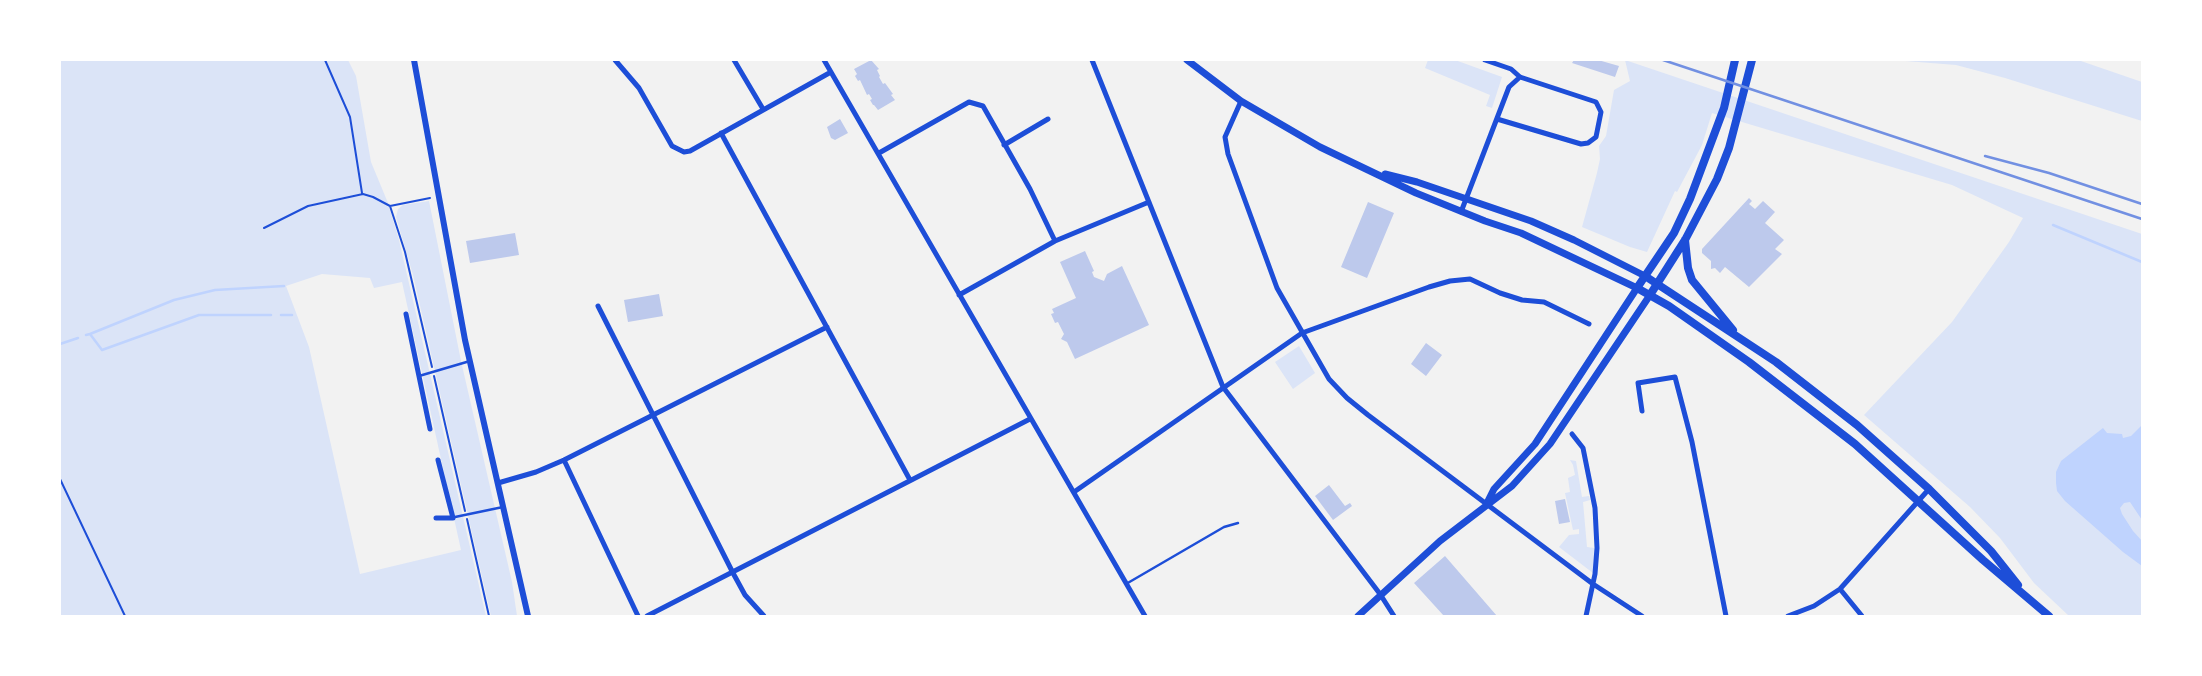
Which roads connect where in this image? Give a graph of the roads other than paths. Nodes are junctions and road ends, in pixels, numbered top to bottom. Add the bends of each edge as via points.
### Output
1 (414, 60) edge
2 (615, 60) edge
3 (734, 60) edge
4 (824, 60) edge
5 (1092, 60) edge
6 (1187, 60) edge
7 (1485, 60) edge
8 (1735, 60) edge
9 (1752, 60) edge
10 (831, 72) junction
11 (1520, 77) junction
12 (1241, 101) junction
13 (763, 109) junction
14 (1048, 119) dead end
15 (1497, 119) junction
16 (721, 133) junction
17 (1004, 145) junction
18 (879, 153) junction
19 (1371, 171) junction
20 (1466, 198) junction
21 (1149, 202) junction
22 (1461, 212) junction
23 (1685, 240) junction
24 (1055, 241) junction
25 (1645, 276) junction
26 (1658, 284) junction
27 (1637, 288) junction
28 (959, 295) junction
29 (1650, 295) junction
30 (598, 306) dead end
31 (406, 314) dead end
32 (1589, 324) dead end
33 (827, 327) junction
34 (1302, 332) junction
35 (1735, 334) junction
36 (470, 361) junction
37 (419, 376) junction
38 (1223, 387) junction
39 (1642, 411) dead end
40 (653, 415) junction
41 (1030, 419) junction
42 (430, 429) dead end
43 (1572, 433) dead end
44 (438, 460) dead end
45 (564, 460) junction
46 (911, 480) junction
47 (498, 483) junction
48 (1929, 489) junction
49 (1074, 492) junction
50 (1918, 501) junction
51 (1487, 503) junction
52 (503, 507) junction
53 (436, 517) dead end
54 (453, 518) junction
55 (1238, 523) dead end
56 (733, 573) junction
57 (1126, 584) junction
58 (1593, 584) junction
59 (1840, 589) junction
60 (1380, 594) junction
61 (2028, 599) junction
62 (528, 617) edge
63 (638, 617) edge
64 (647, 617) edge
65 (764, 617) edge
66 (1145, 617) edge
67 (1359, 617) edge
68 (1394, 617) edge
69 (1586, 617) edge
70 (1643, 617) edge
71 (1726, 617) edge
72 (1788, 617) edge
73 (1862, 617) edge
74 (2049, 617) edge

1 - 36 street
2 - 16 street via 677,150 690,151
3 - 13 street
4 - 10 street
5 - 21 street
6 - 12 main road
7 - 11 street
8 - 25 main road via 1711,148 1674,233
9 - 23 main road via 1729,148
10 - 13 street
10 - 18 street
11 - 15 street via 1509,86
11 - 15 street via 1596,102 1601,112 1596,137 1581,144
12 - 19 main road
12 - 34 street via 1225,137 1228,154 1277,288
13 - 16 street
14 - 17 street
15 - 20 street
16 - 33 street
17 - 18 street via 983,106 970,102
17 - 24 street
18 - 28 street
19 - 20 main road
19 - 22 main road
20 - 22 street
20 - 25 main road via 1531,221
21 - 24 street
21 - 38 street
22 - 27 main road via 1542,242
23 - 26 main road
23 - 35 main road via 1692,280
24 - 28 street
25 - 26 main road
25 - 27 main road
26 - 29 main road
26 - 35 main road
27 - 29 main road
27 - 51 main road via 1535,444
28 - 41 street
29 - 50 main road via 1749,362 1855,444
29 - 51 main road via 1550,444 1512,486
30 - 40 street
31 - 37 street
32 - 34 street via 1544,302 1511,297 1470,279 1440,284
33 - 40 street
33 - 46 street
34 - 38 street
34 - 51 street via 1329,379 1347,398
35 - 48 main road via 1857,425
36 - 37 lane
36 - 47 street
37 - 42 street
38 - 49 street
38 - 60 street
39 - 71 street via 1637,383 1675,377
40 - 45 street
40 - 56 street
41 - 46 street
41 - 49 street
43 - 58 street via 1583,448 1595,508
44 - 54 street
45 - 47 street
45 - 63 street
46 - 56 street
47 - 52 street
48 - 50 street
48 - 61 main road via 1991,551
49 - 57 street
50 - 59 street
50 - 61 main road
51 - 58 street
51 - 60 main road
52 - 54 lane
52 - 62 street
53 - 54 street
55 - 57 lane
56 - 64 street
56 - 65 street
57 - 66 street
58 - 69 street
58 - 70 street
59 - 72 street
59 - 73 street
60 - 67 main road
60 - 68 street
61 - 74 main road

